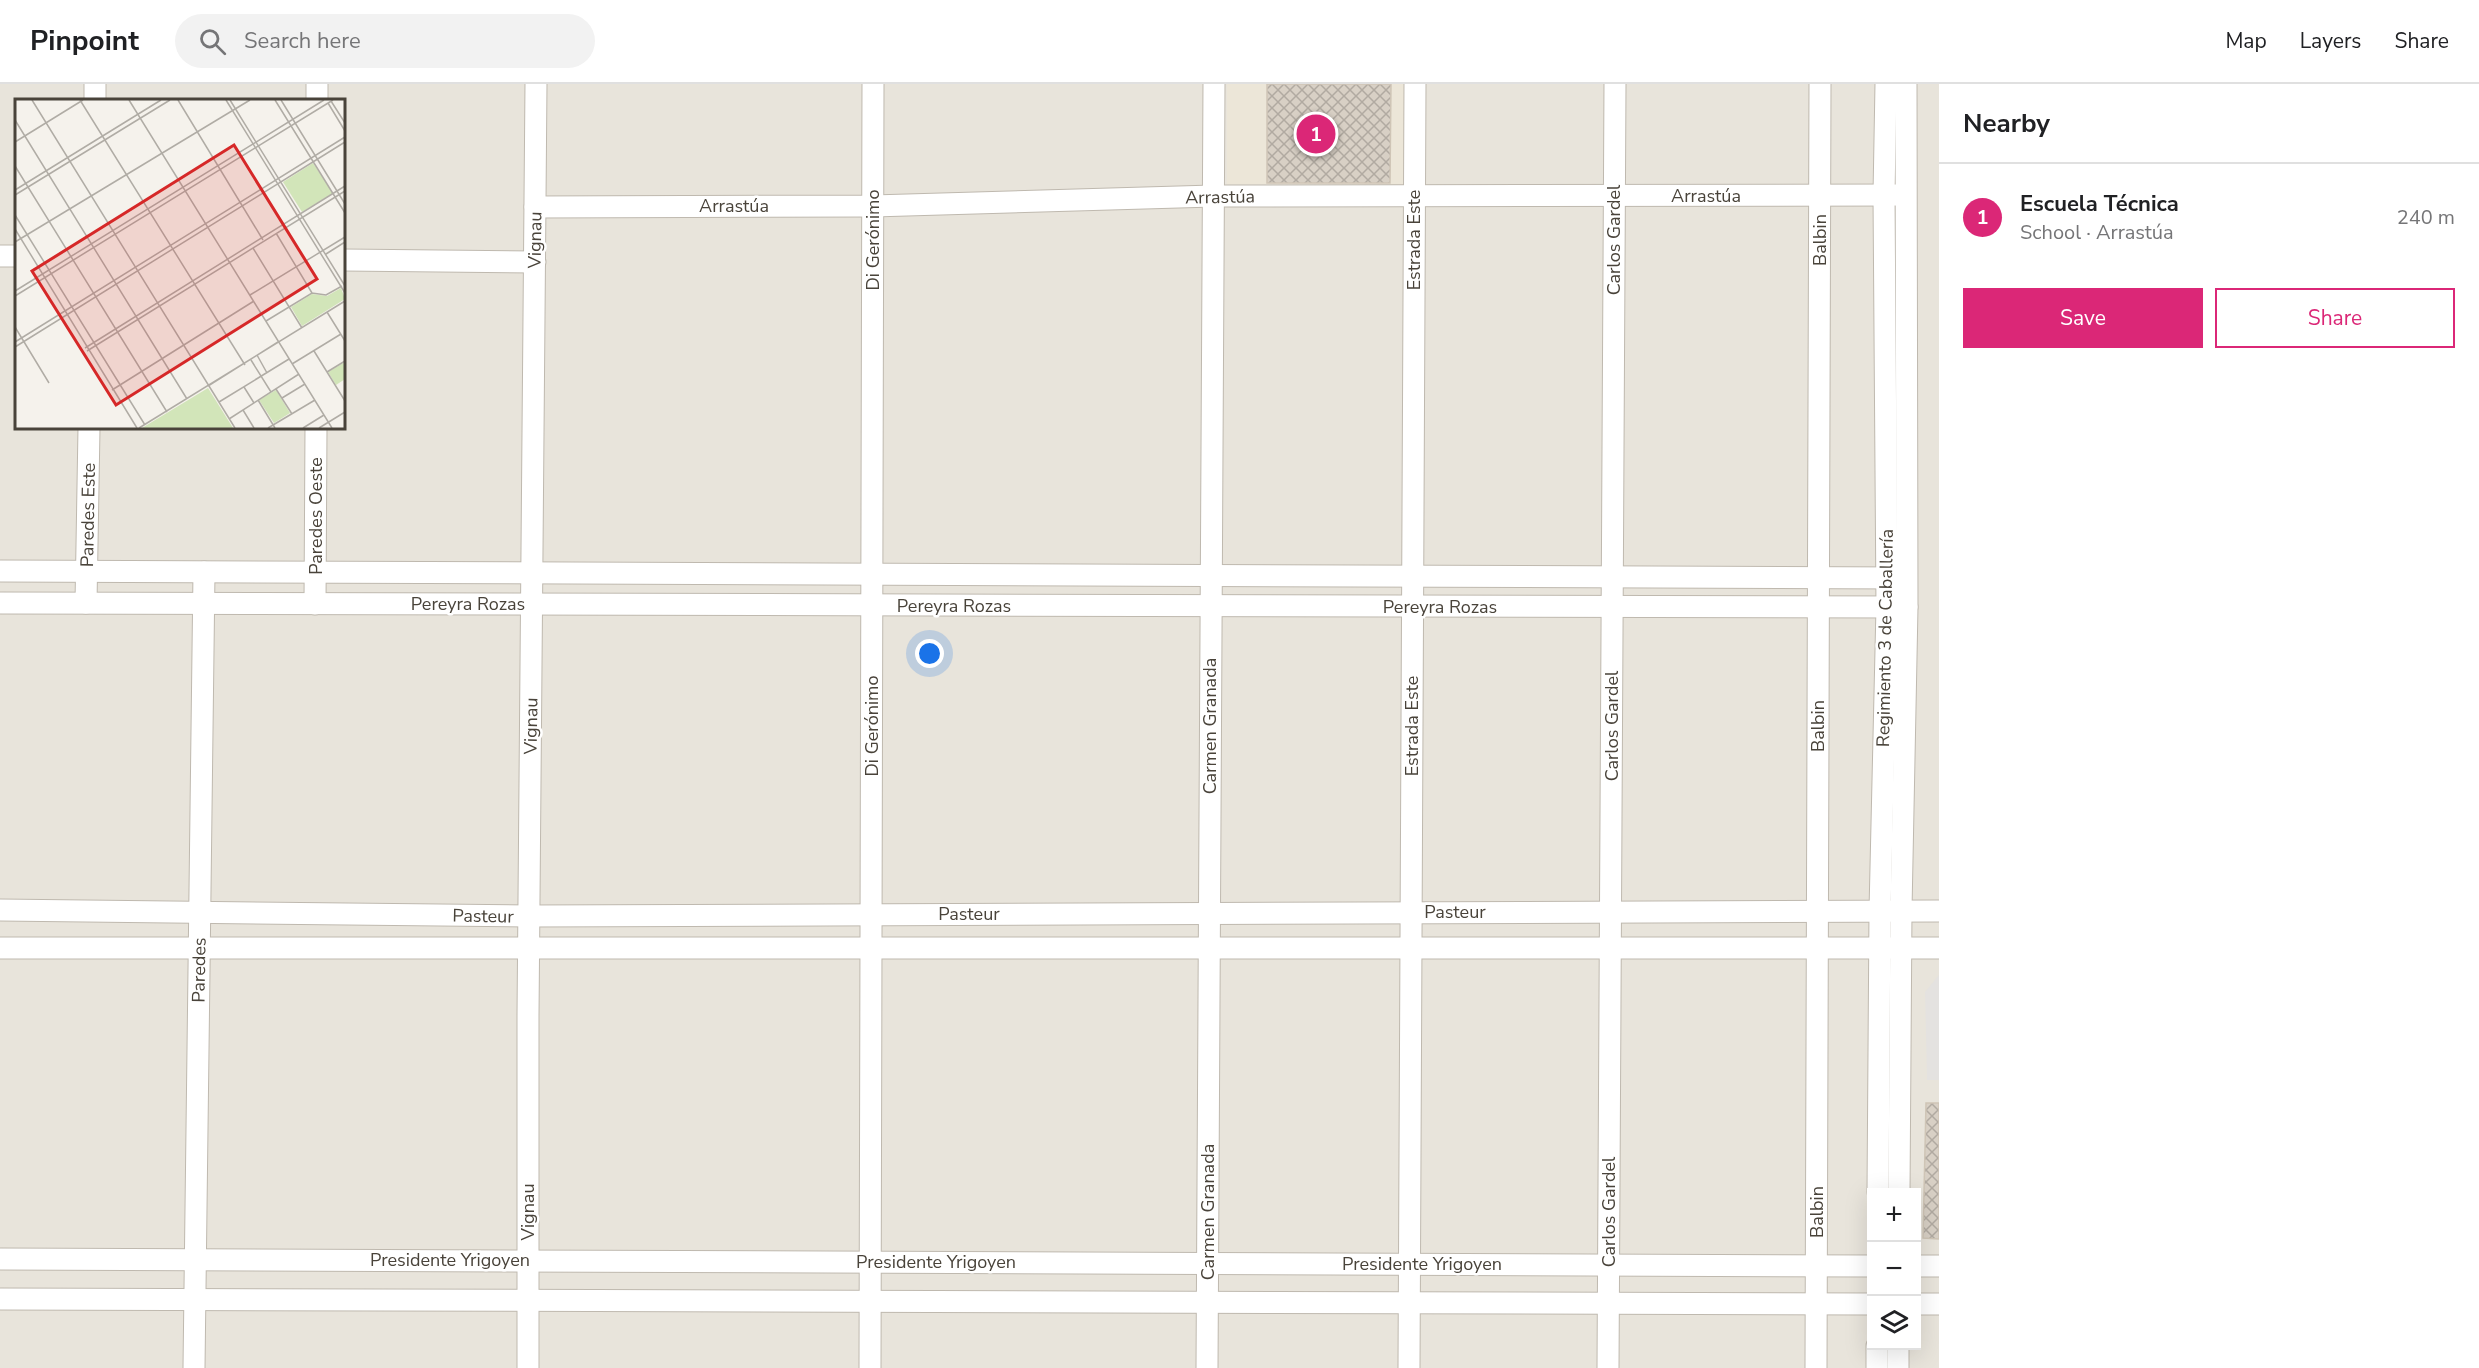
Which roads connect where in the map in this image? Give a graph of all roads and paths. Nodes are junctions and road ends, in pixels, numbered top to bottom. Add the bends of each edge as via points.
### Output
1 (537, 84) edge
2 (873, 84) edge
3 (1214, 84) edge
4 (1414, 84) edge
5 (1615, 84) edge
6 (1820, 84) edge
7 (1886, 84) edge
8 (1906, 84) edge
9 (1820, 195) junction
10 (1884, 195) junction
11 (1905, 195) junction
12 (1213, 196) junction
13 (1414, 196) junction
14 (1615, 196) junction
15 (873, 206) junction
16 (535, 207) junction
17 (345, 260) edge
18 (535, 262) junction
19 (89, 429) edge
20 (316, 429) edge
21 (0, 571) edge
22 (87, 571) junction
23 (204, 572) junction
24 (315, 572) junction
25 (532, 573) junction
26 (872, 574) junction
27 (1211, 576) junction
28 (1412, 577) junction
29 (1612, 577) junction
30 (1819, 578) junction
31 (1897, 579) junction
32 (0, 603) edge
33 (86, 603) junction
34 (204, 603) junction
35 (315, 604) junction
36 (532, 604) junction
37 (872, 605) junction
38 (1211, 606) junction
39 (1412, 607) junction
40 (1897, 607) junction
41 (1612, 608) junction
42 (1819, 608) junction
43 (0, 910) edge
44 (1890, 910) junction
45 (1818, 911) junction
46 (1939, 911) edge
47 (200, 912) junction
48 (1411, 912) junction
49 (1611, 912) junction
50 (1209, 914) junction
51 (871, 915) junction
52 (529, 916) junction
53 (1818, 947) junction
54 (1890, 947) junction
55 (0, 948) edge
56 (200, 948) junction
57 (1209, 948) junction
58 (1411, 948) junction
59 (1610, 948) junction
60 (1939, 948) edge
61 (528, 949) junction
62 (871, 949) junction
63 (1878, 1188) edge
64 (1899, 1188) edge
65 (0, 1259) edge
66 (195, 1259) junction
67 (528, 1261) junction
68 (870, 1262) junction
69 (1207, 1264) junction
70 (1409, 1264) junction
71 (1609, 1265) junction
72 (1816, 1266) junction
73 (1867, 1266) edge
74 (1921, 1266) edge
75 (1939, 1266) edge
76 (0, 1299) edge
77 (195, 1300) junction
78 (528, 1300) junction
79 (870, 1301) junction
80 (1207, 1302) junction
81 (1410, 1303) junction
82 (1608, 1303) junction
83 (1816, 1304) junction
84 (1867, 1304) edge
85 (1921, 1304) edge
86 (1939, 1304) edge
87 (1877, 1350) edge
88 (1898, 1350) edge
89 (194, 1368) edge
90 (528, 1368) edge
91 (870, 1368) edge
92 (1207, 1368) edge
93 (1409, 1368) edge
94 (1608, 1368) edge
95 (1816, 1368) edge
96 (1877, 1368) edge
97 (1898, 1368) edge

1 - 16 street, Vignau
2 - 15 street, Di Gerónimo
3 - 12 street, Carmen Granada
4 - 13 street, Estrada Este
5 - 14 street, Carlos Gardel
6 - 9 street, Balbin
7 - 10 street, Regimiento 3 de Caballería
8 - 11 street, Regimiento 3 de Caballería
9 - 10 street, Arrastúa
9 - 14 street, Arrastúa
9 - 30 street, Balbin
10 - 11 street, Arrastúa
10 - 31 street, Regimiento 3 de Caballería
11 - 31 street, Regimiento 3 de Caballería
12 - 13 street, Arrastúa
12 - 15 street, Arrastúa
12 - 27 street, Carmen Granada
13 - 14 street, Arrastúa
13 - 28 street, Estrada Este
14 - 29 street, Carlos Gardel
15 - 16 street, Arrastúa
15 - 26 street, Di Gerónimo
16 - 18 street, Vignau
17 - 18 street
18 - 25 street, Vignau
19 - 22 street, Paredes Este
20 - 24 street, Paredes Oeste
21 - 22 street, Pereyra Rozas
22 - 23 street, Pereyra Rozas
22 - 33 street, Paredes Este
23 - 24 street, Pereyra Rozas
23 - 34 street, Paredes
24 - 25 street, Pereyra Rozas
24 - 35 street, Paredes Oeste
25 - 26 street, Pereyra Rozas
25 - 36 street, Vignau
26 - 27 street, Pereyra Rozas
26 - 37 street, Di Gerónimo
27 - 28 street, Pereyra Rozas
27 - 38 street, Carmen Granada
28 - 29 street, Pereyra Rozas
28 - 39 street, Estrada Este
29 - 30 street, Pereyra Rozas
29 - 41 street, Carlos Gardel
30 - 31 street, Pereyra Rozas
30 - 42 street, Balbin
31 - 40 street, Regimiento 3 de Caballería
32 - 33 street, Pereyra Rozas
33 - 34 street, Pereyra Rozas
34 - 35 street, Pereyra Rozas
34 - 47 street, Paredes
35 - 36 street, Pereyra Rozas
36 - 37 street, Pereyra Rozas
36 - 52 street, Vignau
37 - 38 street, Pereyra Rozas
37 - 51 street, Di Gerónimo
38 - 39 street, Pereyra Rozas
38 - 50 street, Carmen Granada
39 - 41 street, Pereyra Rozas
39 - 48 street, Estrada Este
40 - 42 street, Pereyra Rozas
40 - 44 street, Regimiento 3 de Caballería
41 - 42 street, Pereyra Rozas
41 - 49 street, Carlos Gardel
42 - 45 street, Balbin
43 - 47 street, Pasteur
44 - 45 street, Pasteur
44 - 46 street, Pasteur
44 - 54 street, Regimiento 3 de Caballería
45 - 49 street, Pasteur
45 - 53 street, Balbin
47 - 52 street, Pasteur
47 - 56 street, Paredes
48 - 49 street, Pasteur
48 - 50 street, Pasteur
48 - 58 street, Estrada Este
49 - 59 street, Carlos Gardel
50 - 51 street, Pasteur
50 - 57 street, Carmen Granada
51 - 52 street, Pasteur
51 - 62 street, Di Gerónimo
52 - 61 street, Vignau
53 - 54 street, Pasteur
53 - 59 street, Pasteur
53 - 72 street, Balbin
54 - 60 street, Pasteur
54 - 63 street, Regimiento 3 de Caballería
54 - 64 street, Regimiento 3 de Caballería
55 - 56 street, Pasteur
56 - 61 street, Pasteur
56 - 66 street, Paredes
57 - 58 street, Pasteur
57 - 62 street, Pasteur
57 - 69 street, Carmen Granada
58 - 59 street, Pasteur
58 - 70 street, Estrada Este
59 - 71 street, Carlos Gardel
61 - 62 street, Pasteur
61 - 67 street, Vignau
62 - 68 street, Di Gerónimo
65 - 66 street, Presidente Yrigoyen
66 - 67 street, Presidente Yrigoyen
66 - 77 street, Paredes
67 - 68 street, Presidente Yrigoyen
67 - 78 street, Vignau
68 - 69 street, Presidente Yrigoyen
68 - 79 street, Di Gerónimo
69 - 70 street, Presidente Yrigoyen
69 - 80 street, Carmen Granada
70 - 71 street, Presidente Yrigoyen
70 - 81 street, Estrada Este
71 - 72 street, Presidente Yrigoyen
71 - 82 street, Carlos Gardel
72 - 73 street, Presidente Yrigoyen
72 - 83 street, Balbin
74 - 75 street
76 - 77 street
77 - 78 street
77 - 89 street, Paredes
78 - 79 street
78 - 90 street, Vignau
79 - 80 street
79 - 91 street, Di Gerónimo
80 - 81 street
80 - 92 street, Carmen Granada
81 - 82 street
81 - 93 street, Estrada Este
82 - 83 street
82 - 94 street, Carlos Gardel
83 - 84 street
83 - 95 street, Balbin
85 - 86 street
87 - 96 street
88 - 97 street

